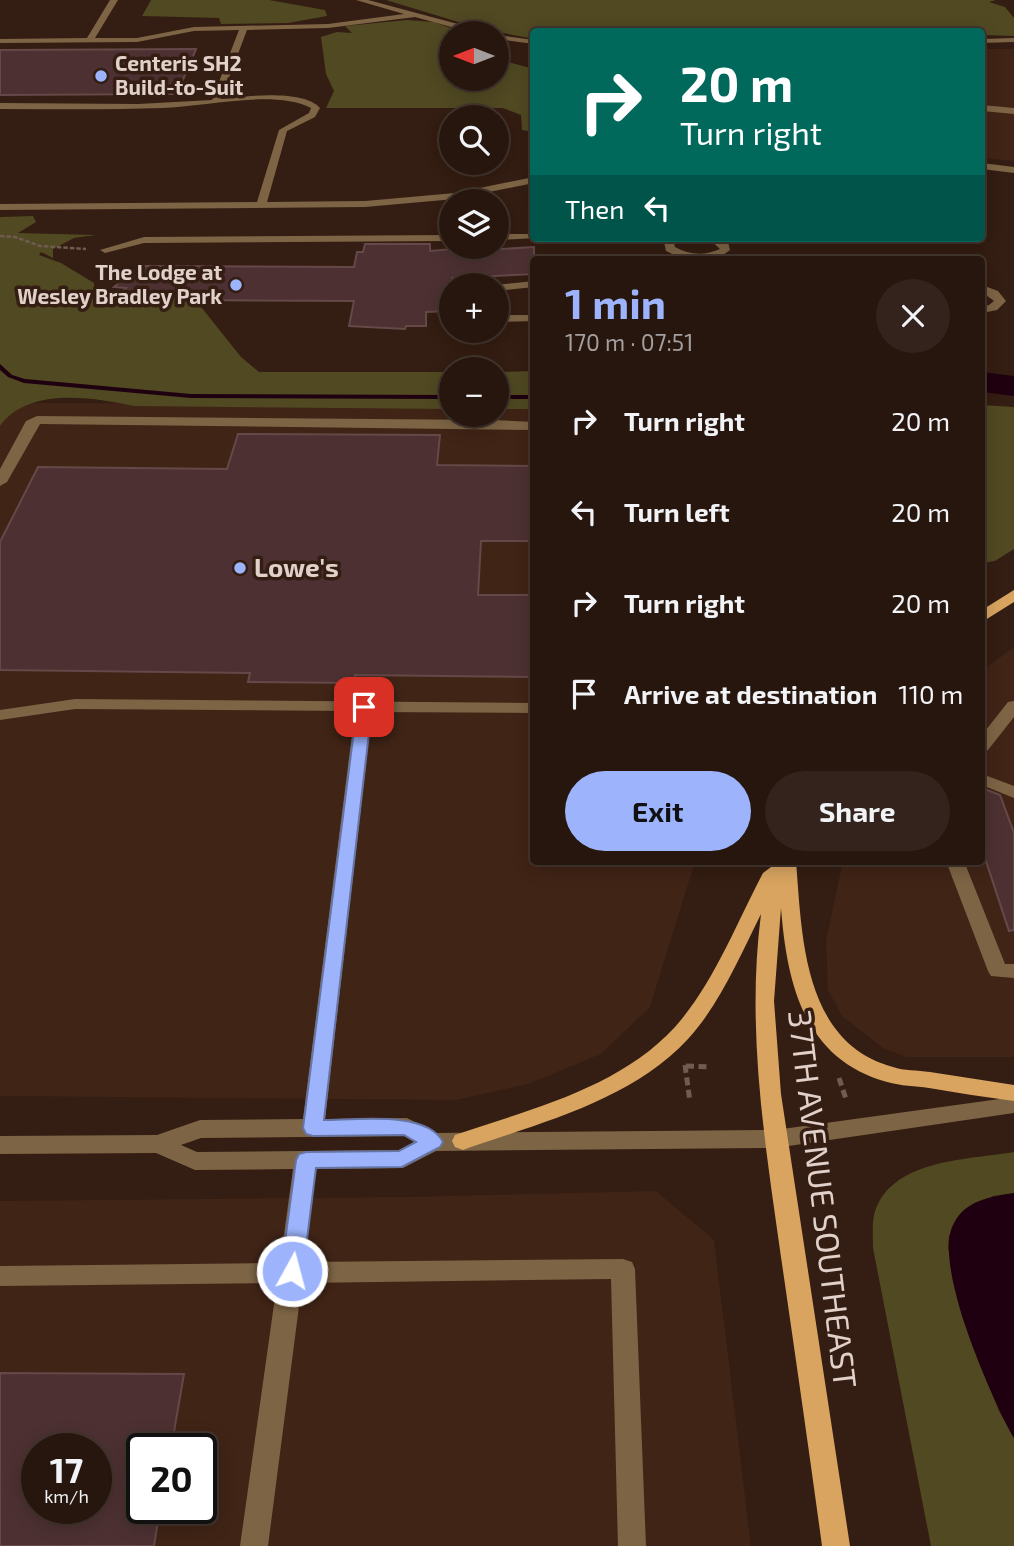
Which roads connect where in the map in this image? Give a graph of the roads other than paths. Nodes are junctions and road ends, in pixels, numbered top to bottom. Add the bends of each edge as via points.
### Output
1 (114, 0) edge
2 (360, 0) edge
3 (417, 15) junction
4 (439, 21) edge
5 (244, 28) junction
6 (509, 39) edge
7 (985, 39) edge
8 (1014, 40) edge
9 (0, 41) edge
10 (89, 41) junction
11 (530, 41) edge
12 (216, 100) junction
13 (0, 106) edge
14 (985, 108) edge
15 (1014, 111) edge
16 (985, 166) edge
17 (1014, 170) edge
18 (530, 181) edge
19 (261, 205) junction
20 (0, 207) edge
21 (509, 237) edge
22 (530, 237) edge
23 (439, 238) edge
24 (670, 242) edge
25 (105, 250) road end
26 (690, 256) edge
27 (530, 284) edge
28 (509, 287) edge
29 (985, 289) edge
30 (1000, 300) junction
31 (1014, 302) edge
32 (985, 309) edge
33 (530, 318) edge
34 (509, 319) edge
35 (530, 426) edge
36 (0, 482) edge
37 (1014, 595) edge
38 (985, 615) edge
39 (1014, 706) edge
40 (364, 707) junction
41 (530, 708) edge
42 (0, 715) edge
43 (985, 742) edge
44 (985, 780) edge
45 (1014, 792) edge
46 (780, 865) edge
47 (781, 865) edge
48 (782, 865) edge
49 (957, 865) edge
50 (1014, 971) edge
51 (1014, 1093) edge
52 (1014, 1105) edge
53 (313, 1128) junction
54 (775, 1139) junction
55 (463, 1141) junction
56 (433, 1142) junction
57 (158, 1144) junction
58 (0, 1145) edge
59 (306, 1160) junction
60 (292, 1271) junction
61 (0, 1276) edge
62 (254, 1546) edge
63 (632, 1546) edge
64 (836, 1546) edge

1 - 10 street
2 - 3 street
3 - 4 street
3 - 5 street via 337,25
5 - 10 street
5 - 12 street
6 - 11 street
7 - 8 street
9 - 10 street
12 - 13 street
12 - 19 street via 287,100 316,108 312,115 284,130
14 - 15 street
16 - 17 street
18 - 19 street via 428,199
19 - 20 street
21 - 22 street
23 - 25 street via 145,240
24 - 26 street via 670,249
27 - 28 street
29 - 30 street
30 - 31 street
30 - 32 street
33 - 34 street
35 - 36 street via 37,420
37 - 38 main road
39 - 43 street
40 - 41 street
40 - 42 street via 75,704
40 - 53 street
44 - 45 street
46 - 55 main road via 705,998 682,1032 659,1054 575,1102
47 - 54 main road, 37TH AVENUE SOUTHEAST via 765,949 762,998
48 - 51 main road via 793,950 809,1006 821,1030 841,1050 886,1074
49 - 50 street via 998,971
52 - 54 street
53 - 56 street via 407,1127
53 - 57 street via 200,1129
54 - 55 street
54 - 64 main road, 37TH AVENUE SOUTHEAST
55 - 56 street
56 - 59 street via 402,1159
57 - 58 street
57 - 59 street via 195,1161
59 - 60 street
60 - 61 street
60 - 62 street
60 - 63 street via 623,1269

